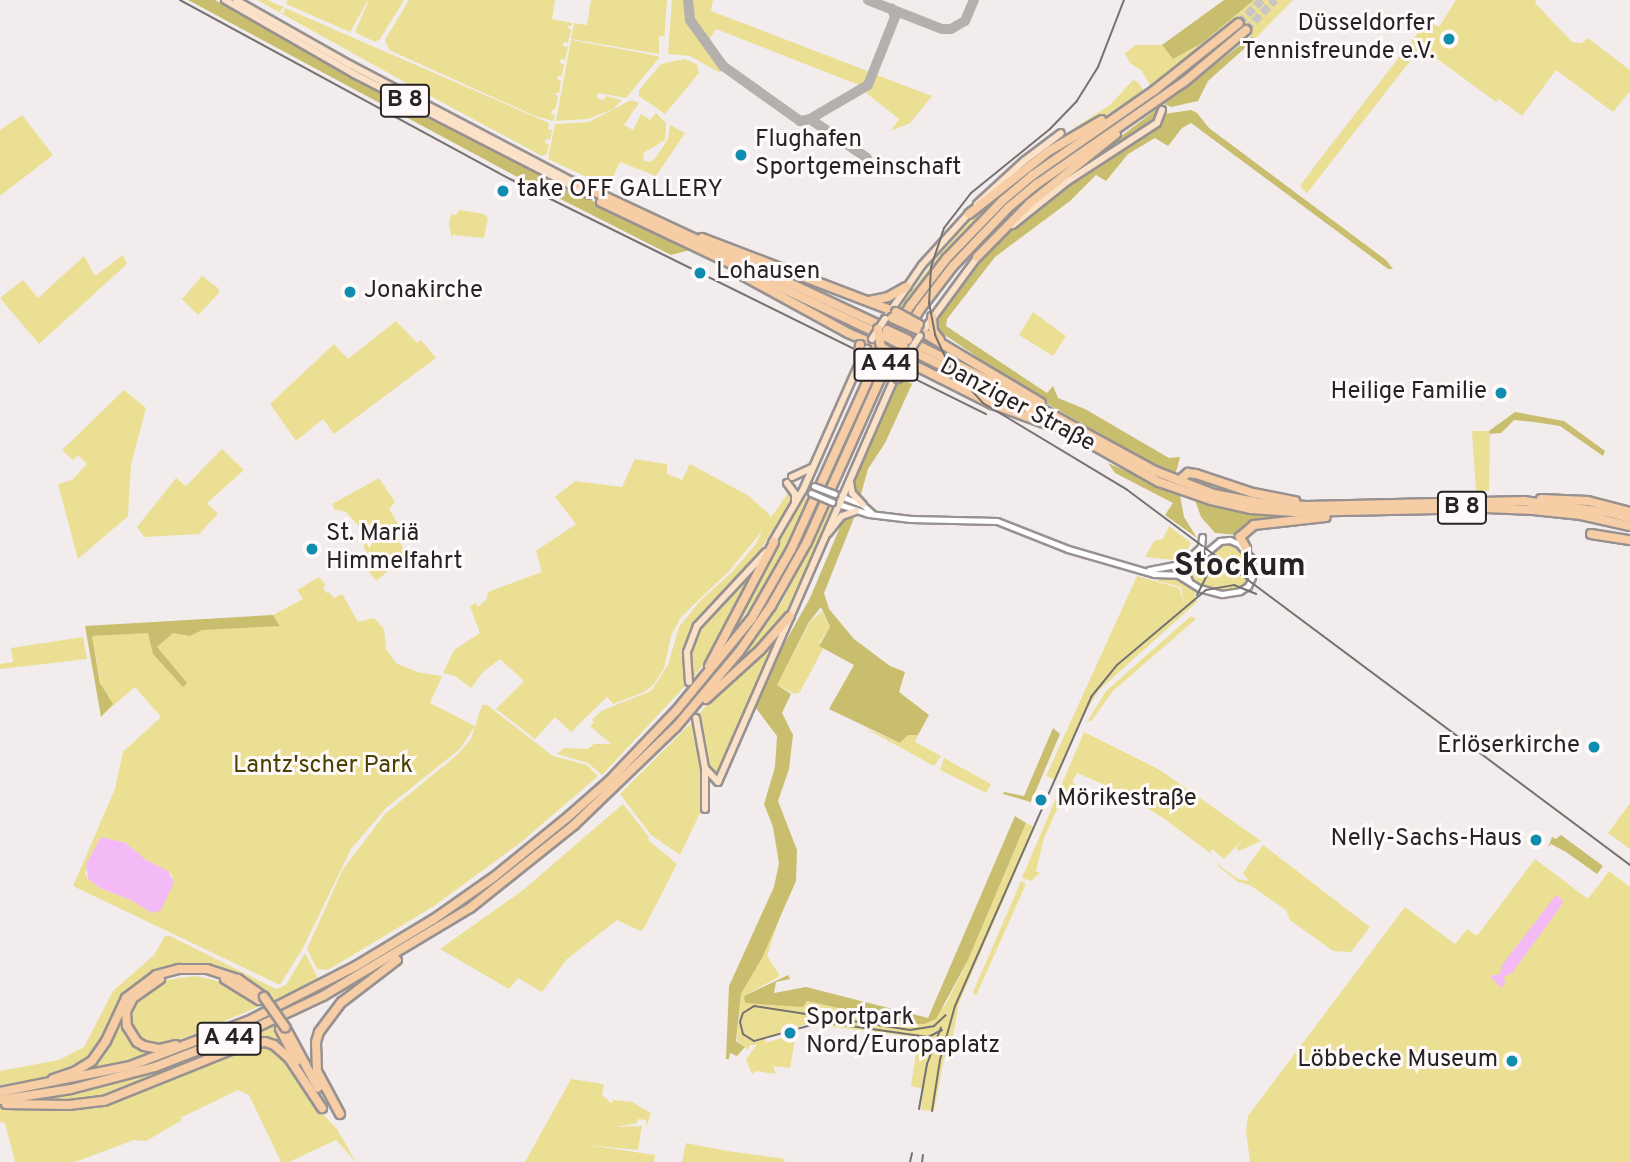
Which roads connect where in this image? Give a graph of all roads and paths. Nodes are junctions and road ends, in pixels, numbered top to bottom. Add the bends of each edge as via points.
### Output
1 (225, 0) edge
2 (236, 0) edge
3 (1164, 83) junction
4 (1162, 110) dead end
5 (1138, 113) junction
6 (1061, 133) dead end
7 (574, 182) joint
8 (589, 195) joint
9 (600, 195) junction
10 (969, 214) junction
11 (977, 257) junction
12 (723, 261) junction
13 (906, 287) junction
14 (866, 302) junction
15 (889, 316) junction
16 (932, 317) junction
17 (919, 331) junction
18 (883, 332) junction
19 (942, 343) junction
20 (871, 344) junction
21 (904, 356) junction
22 (859, 361) joint
23 (891, 386) joint
24 (1060, 418) junction
25 (1071, 433) junction
26 (815, 464) junction
27 (1182, 478) dead end
28 (850, 480) junction
29 (808, 486) junction
30 (843, 497) junction
31 (1524, 501) junction
32 (835, 503) junction
33 (863, 505) junction
34 (794, 506) junction
35 (1307, 506) junction
36 (856, 511) junction
37 (1344, 512) junction
38 (1630, 512) edge
39 (872, 513) junction
40 (1630, 518) edge
41 (1630, 526) edge
42 (827, 534) junction
43 (1591, 534) dead end
44 (1202, 537) dead end
45 (1630, 540) edge
46 (774, 542) junction
47 (1246, 548) junction
48 (1201, 554) junction
49 (1190, 558) junction
50 (1149, 570) junction
51 (1189, 581) junction
52 (790, 617) junction
53 (689, 682) tunnel mouth
54 (699, 700) junction
55 (677, 711) junction
56 (696, 718) tunnel mouth
57 (705, 768) junction
58 (705, 809) dead end
59 (439, 928) junction
60 (262, 998) junction
61 (239, 1026) junction
62 (283, 1028) junction
63 (300, 1073) junction
64 (0, 1092) edge
65 (0, 1102) edge
66 (322, 1108) dead end

1 - 8 main road, Danziger Straße / B 8 via 366,80
2 - 7 main road, Danziger Straße / B 8
3 - 5 highway, A 44 via 1243,26 1193,75
3 - 10 highway via 1049,151
3 - 55 highway, A 44 via 1077,142 1002,201 928,281 867,380 802,529 765,598
4 - 11 main road via 1157,123 1068,181
5 - 11 highway via 1030,203
5 - 54 highway, A 44 via 1008,208 937,285 886,365 783,587
6 - 10 main road via 993,187
7 - 9 highway, Danziger Straße / B 8
8 - 12 highway, Danziger Straße / B 8
9 - 14 highway
9 - 18 highway, Danziger Straße / B 8
10 - 13 main road
11 - 16 main road
12 - 18 highway, Danziger Straße / B 8
12 - 20 highway via 769,292
13 - 14 highway
13 - 15 main road
14 - 15 highway
15 - 17 highway, bridge
15 - 18 main road, bridge
16 - 17 main road
16 - 19 highway via 933,331
17 - 19 highway
17 - 21 main road, bridge
18 - 20 highway, bridge
18 - 21 highway, Danziger Straße / B 8, bridge
19 - 24 highway
20 - 21 highway, bridge
20 - 22 highway, bridge
21 - 23 highway, bridge
21 - 24 highway, Danziger Straße / B 8
21 - 25 highway, Danziger Straße / B 8 via 1012,400
21 - 25 highway via 918,368 992,404
22 - 26 main road
23 - 28 main road
24 - 35 highway, Danziger Straße / B 8 via 1184,484 1260,503
25 - 37 highway, Danziger Straße / B 8 via 1160,482 1210,500 1273,512
26 - 29 main road
26 - 34 main road via 790,480
27 - 35 highway via 1196,474
28 - 30 main road
28 - 33 main road via 852,493
29 - 30 main road, bridge
29 - 32 main road, bridge via 811,493
29 - 34 main road
30 - 32 main road
30 - 33 main road
31 - 35 highway, Danziger Straße / B 8
31 - 38 highway via 1581,500
31 - 40 highway, Danziger Straße / B 8
32 - 36 main road
32 - 42 main road
33 - 39 main road
34 - 46 main road
36 - 39 main road
36 - 42 main road via 842,516
37 - 41 highway, Danziger Straße / B 8 via 1486,508 1581,515
37 - 47 highway via 1254,524 1240,537
39 - 50 main road via 997,521 1068,549
42 - 52 main road
43 - 45 highway
44 - 49 main road via 1201,547
46 - 53 main road via 697,626 687,652
46 - 55 highway via 719,650
47 - 48 main road via 1224,539
47 - 51 main road via 1253,568 1250,582 1242,590 1216,593
48 - 49 main road
48 - 51 main road via 1187,570
49 - 50 main road
50 - 51 main road
52 - 54 highway via 708,698
52 - 57 main road via 718,782
54 - 59 highway, A 44 via 650,754 574,825
55 - 61 highway, A 44 via 589,798 463,900 356,966
56 - 57 main road
57 - 58 main road
59 - 62 highway via 357,989 324,1022 315,1061 319,1080 340,1114
59 - 65 highway, A 44 via 323,996 204,1050 105,1081
60 - 61 highway via 217,976 181,974 145,987 126,1012 131,1035 151,1049
60 - 62 highway, bridge
60 - 64 highway via 238,979 207,969 156,975 126,998 92,1061 65,1075
61 - 64 highway, A 44 via 130,1066
62 - 63 highway
63 - 65 highway via 282,1050 256,1042 104,1101 69,1105
63 - 66 highway

